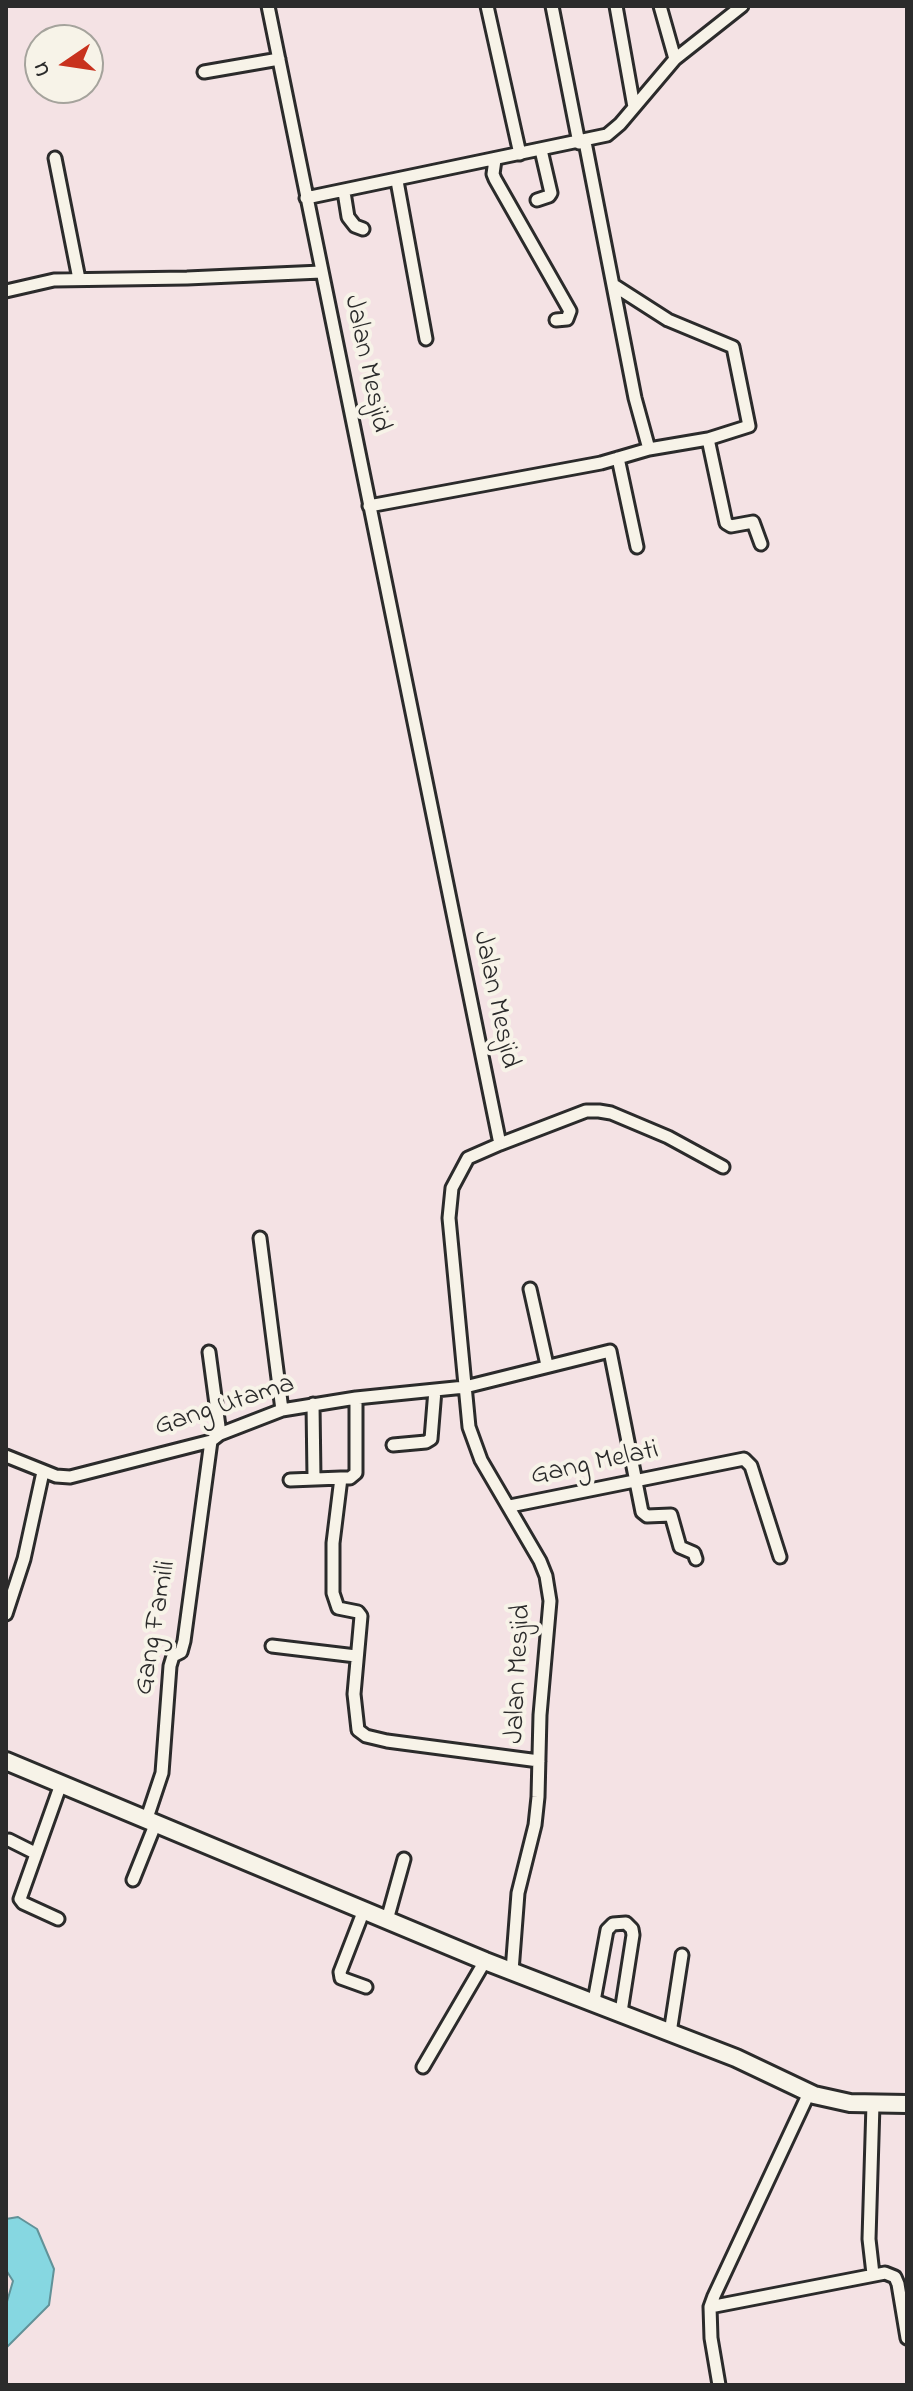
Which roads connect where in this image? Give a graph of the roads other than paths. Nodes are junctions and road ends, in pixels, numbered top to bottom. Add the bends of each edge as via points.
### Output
1 (268, 6) edge
2 (487, 6) edge
3 (552, 6) edge
4 (616, 6) edge
5 (660, 6) edge
6 (742, 6) edge
7 (279, 59) junction
8 (675, 59) junction
9 (204, 72) dead end
10 (634, 107) junction
11 (582, 142) junction
12 (541, 150) junction
13 (520, 154) junction
14 (55, 158) dead end
15 (495, 160) junction
16 (397, 181) junction
17 (344, 192) junction
18 (306, 198) junction
19 (537, 200) dead end
20 (363, 229) dead end
21 (321, 272) junction
22 (79, 279) junction
23 (615, 286) junction
24 (6, 291) edge
25 (556, 320) dead end
26 (426, 339) dead end
27 (708, 439) junction
28 (649, 449) junction
29 (618, 458) junction
30 (369, 506) junction
31 (761, 544) dead end
32 (637, 547) dead end
33 (500, 1144) junction
34 (723, 1167) dead end
35 (260, 1238) dead end
36 (530, 1289) dead end
37 (209, 1352) dead end
38 (547, 1365) junction
39 (465, 1387) junction
40 (435, 1390) junction
41 (356, 1398) junction
42 (313, 1404) junction
43 (282, 1410) junction
44 (216, 1438) junction
45 (393, 1445) dead end
46 (6, 1456) edge
47 (43, 1472) junction
48 (314, 1478) junction
49 (341, 1478) junction
50 (290, 1480) dead end
51 (635, 1480) junction
52 (510, 1506) junction
53 (780, 1557) dead end
54 (696, 1559) dead end
55 (6, 1614) edge
56 (272, 1646) dead end
57 (356, 1656) junction
58 (6, 1761) edge
59 (539, 1761) junction
60 (61, 1784) junction
61 (150, 1823) junction
62 (9, 1840) dead end
63 (35, 1853) junction
64 (404, 1859) dead end
65 (133, 1880) dead end
66 (364, 1910) junction
67 (58, 1919) dead end
68 (387, 1920) junction
69 (682, 1955) dead end
70 (485, 1961) junction
71 (512, 1971) junction
72 (366, 1987) dead end
73 (594, 2001) junction
74 (621, 2012) junction
75 (670, 2033) junction
76 (423, 2067) dead end
77 (809, 2093) junction
78 (873, 2104) junction
79 (907, 2104) edge
80 (873, 2274) junction
81 (710, 2307) junction
82 (907, 2338) edge
83 (719, 2385) edge

1 - 7 street, Jalan Mesjid
2 - 13 street
3 - 11 street
4 - 10 street
5 - 8 street
6 - 8 street
7 - 9 street
7 - 18 street, Jalan Mesjid
8 - 10 street
10 - 11 street via 607,135
11 - 12 street
11 - 23 street
12 - 13 street
12 - 19 street via 551,193
13 - 15 street
14 - 22 street
15 - 16 street
15 - 25 street via 495,179 570,311 567,319
16 - 17 street
16 - 26 street
17 - 18 street
17 - 20 street via 348,217
18 - 21 street, Jalan Mesjid
21 - 22 street
21 - 30 street, Jalan Mesjid
22 - 24 street
23 - 27 street via 668,320 733,347 749,426
23 - 28 street
27 - 28 street
27 - 31 street via 727,525 753,522
28 - 29 street
29 - 30 street
29 - 32 street
30 - 33 street, Jalan Mesjid
33 - 34 street via 586,1111 599,1111 668,1137
33 - 39 street, Jalan Mesjid via 468,1158 450,1201
35 - 43 street
36 - 38 street
37 - 44 street, Gang Famili
38 - 39 street, Gang Utama
38 - 51 street, Gang Utama via 610,1351
39 - 40 street, Gang Utama
39 - 52 street, Jalan Mesjid via 475,1448
40 - 41 street, Gang Utama
40 - 45 street via 429,1441
41 - 42 street, Gang Utama
41 - 49 street via 356,1473
42 - 43 street, Gang Utama
42 - 48 street
43 - 44 street, Gang Utama
44 - 47 street, Gang Utama via 70,1477
44 - 61 street, Gang Famili via 184,1641 170,1666 162,1773
46 - 47 street, Gang Utama
47 - 55 street
48 - 49 street
48 - 50 street
49 - 57 street via 333,1593 338,1608 361,1616
51 - 52 street, Gang Melati
51 - 53 street, Gang Melati via 738,1459 749,1462
51 - 54 street via 643,1514 671,1515 680,1547
52 - 59 street, Jalan Mesjid via 549,1589
56 - 57 street
57 - 59 street via 355,1710 361,1734
58 - 60 street
59 - 71 street, Jalan Mesjid via 535,1825 518,1893
60 - 61 street
60 - 63 street
61 - 65 street, Gang Famili
61 - 66 street
62 - 63 street
63 - 67 street via 20,1901
64 - 68 street
66 - 68 street
66 - 72 street via 340,1972 341,1978
68 - 70 street
69 - 75 street
70 - 71 street
70 - 76 street
71 - 73 street
73 - 74 street
73 - 74 street via 607,1930 626,1923 633,1935
74 - 75 street
75 - 77 street
77 - 78 street via 837,2102
77 - 81 street
78 - 79 street
78 - 80 street
80 - 81 street
80 - 82 street via 895,2277
81 - 83 street

